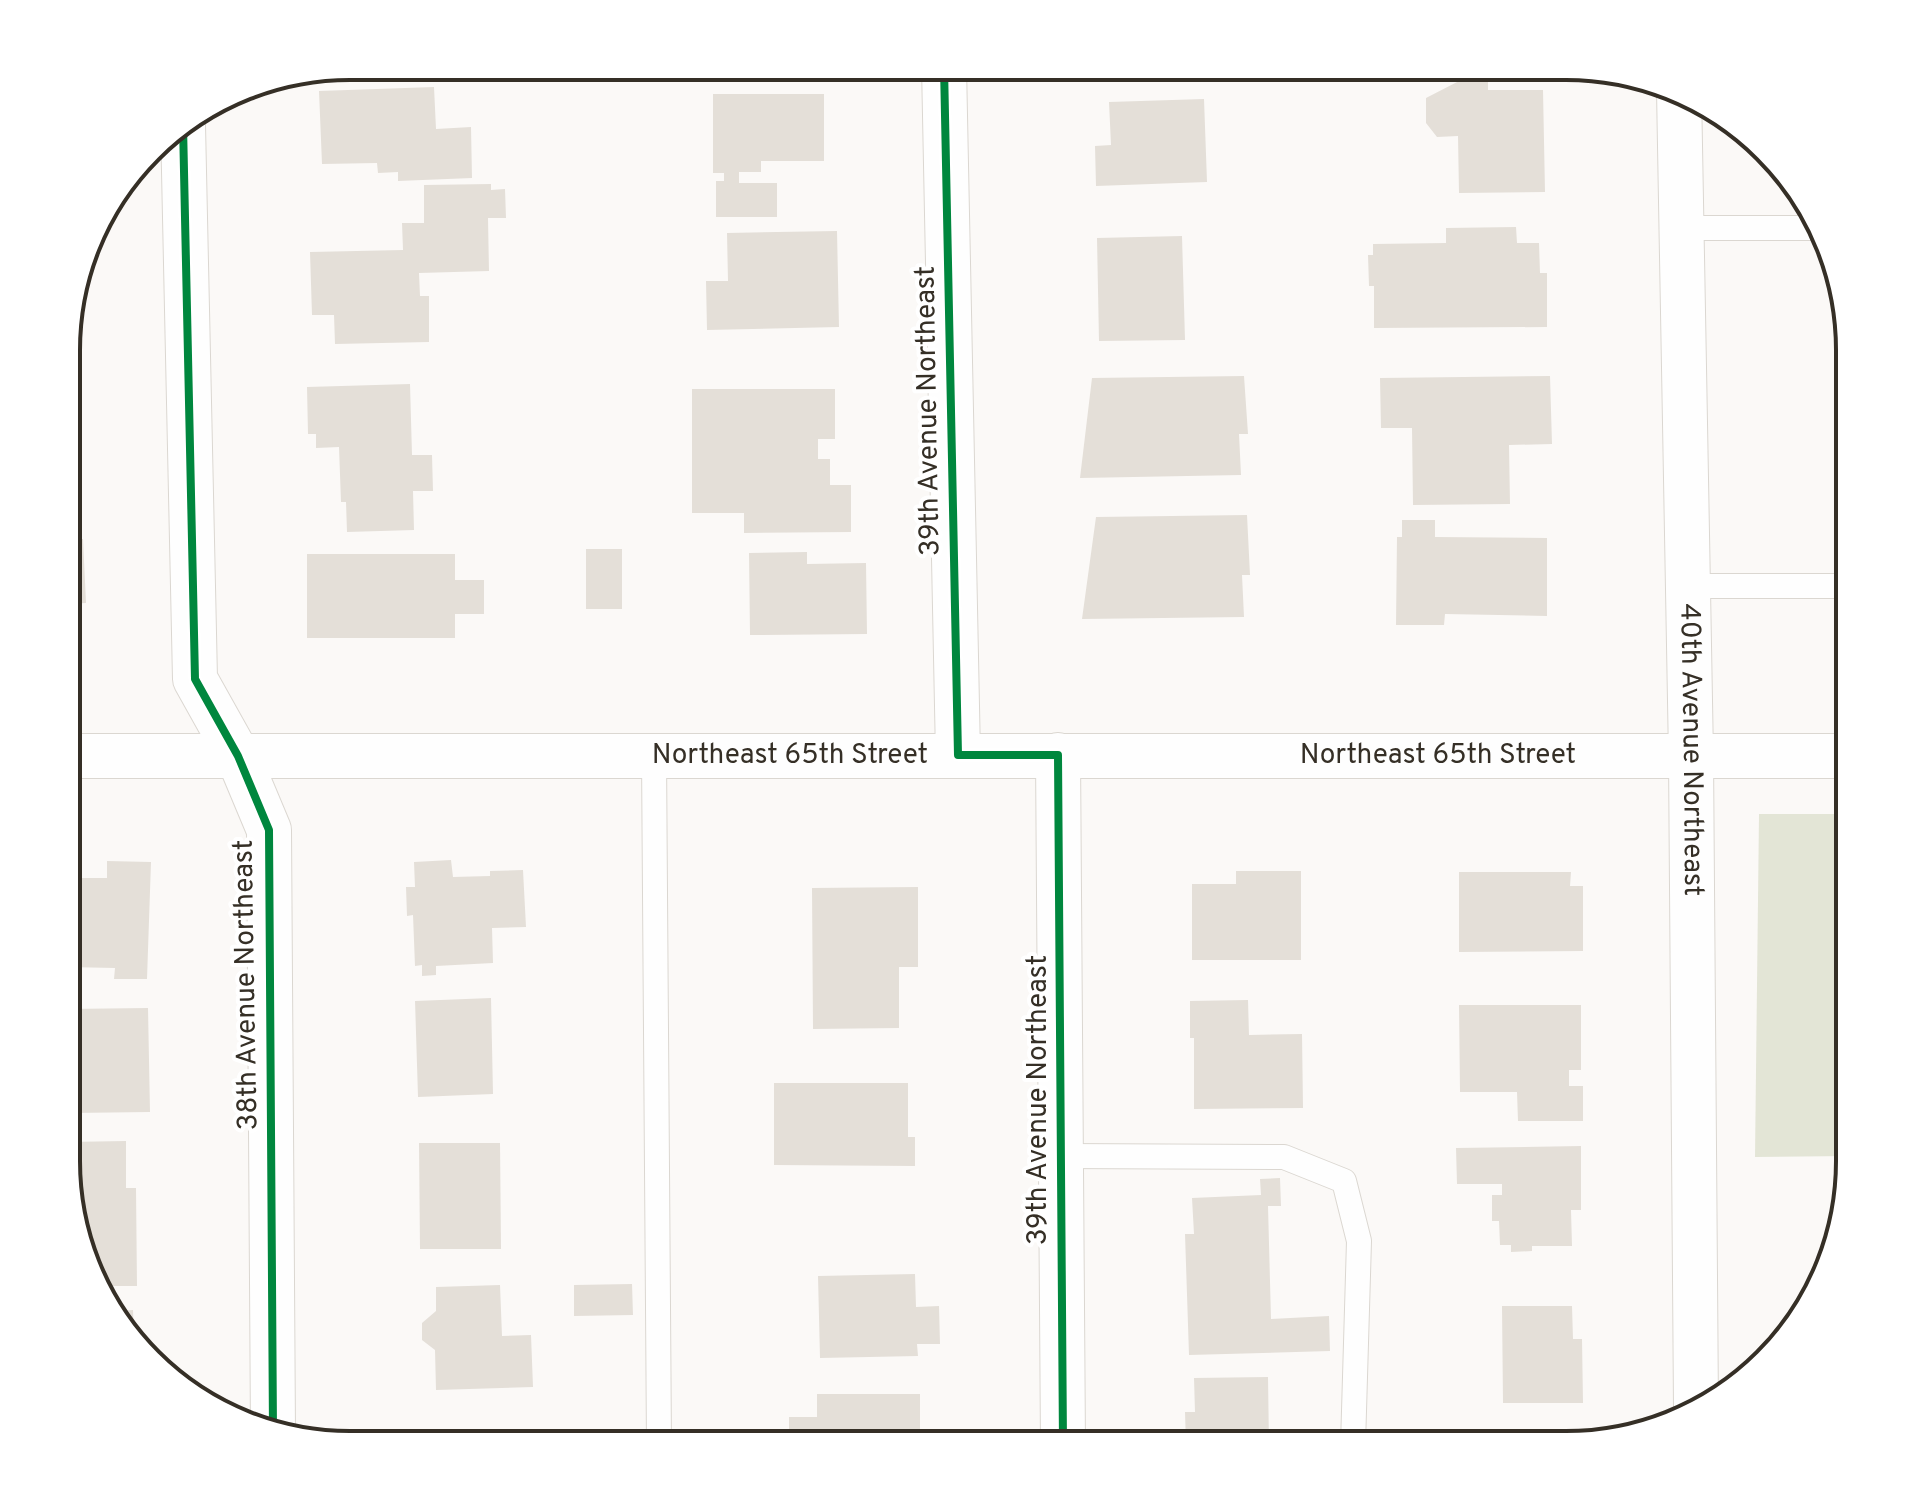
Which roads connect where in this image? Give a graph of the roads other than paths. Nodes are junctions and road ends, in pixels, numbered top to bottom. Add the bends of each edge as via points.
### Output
1 (944, 81) edge
2 (1679, 106) edge
3 (183, 139) edge
4 (1681, 228) junction
5 (1806, 228) edge
6 (1688, 586) junction
7 (1836, 586) edge
8 (654, 755) junction
9 (958, 755) junction
10 (1058, 755) junction
11 (80, 756) edge
12 (238, 756) junction
13 (1691, 756) junction
14 (1836, 756) edge
15 (1062, 1156) junction
16 (1696, 1397) edge
17 (273, 1419) edge
18 (659, 1430) edge
19 (1063, 1431) edge
20 (1353, 1431) edge

1 - 9 street, 39th Avenue Northeast
2 - 4 street, 40th Avenue Northeast
3 - 12 street, 38th Avenue Northeast via 195,679
4 - 5 lane
4 - 6 street, 40th Avenue Northeast
6 - 7 lane
6 - 13 street, 40th Avenue Northeast
8 - 9 street, Northeast 65th Street
8 - 12 street, Northeast 65th Street
8 - 18 lane
9 - 10 street, Northeast 65th Street
10 - 13 street, Northeast 65th Street
10 - 15 street, 39th Avenue Northeast
11 - 12 street, Northeast 65th Street
12 - 17 street, 38th Avenue Northeast via 269,830
13 - 14 street, Northeast 65th Street
13 - 16 street, 40th Avenue Northeast
15 - 19 street, 39th Avenue Northeast
15 - 20 lane via 1284,1157 1344,1181 1359,1241

